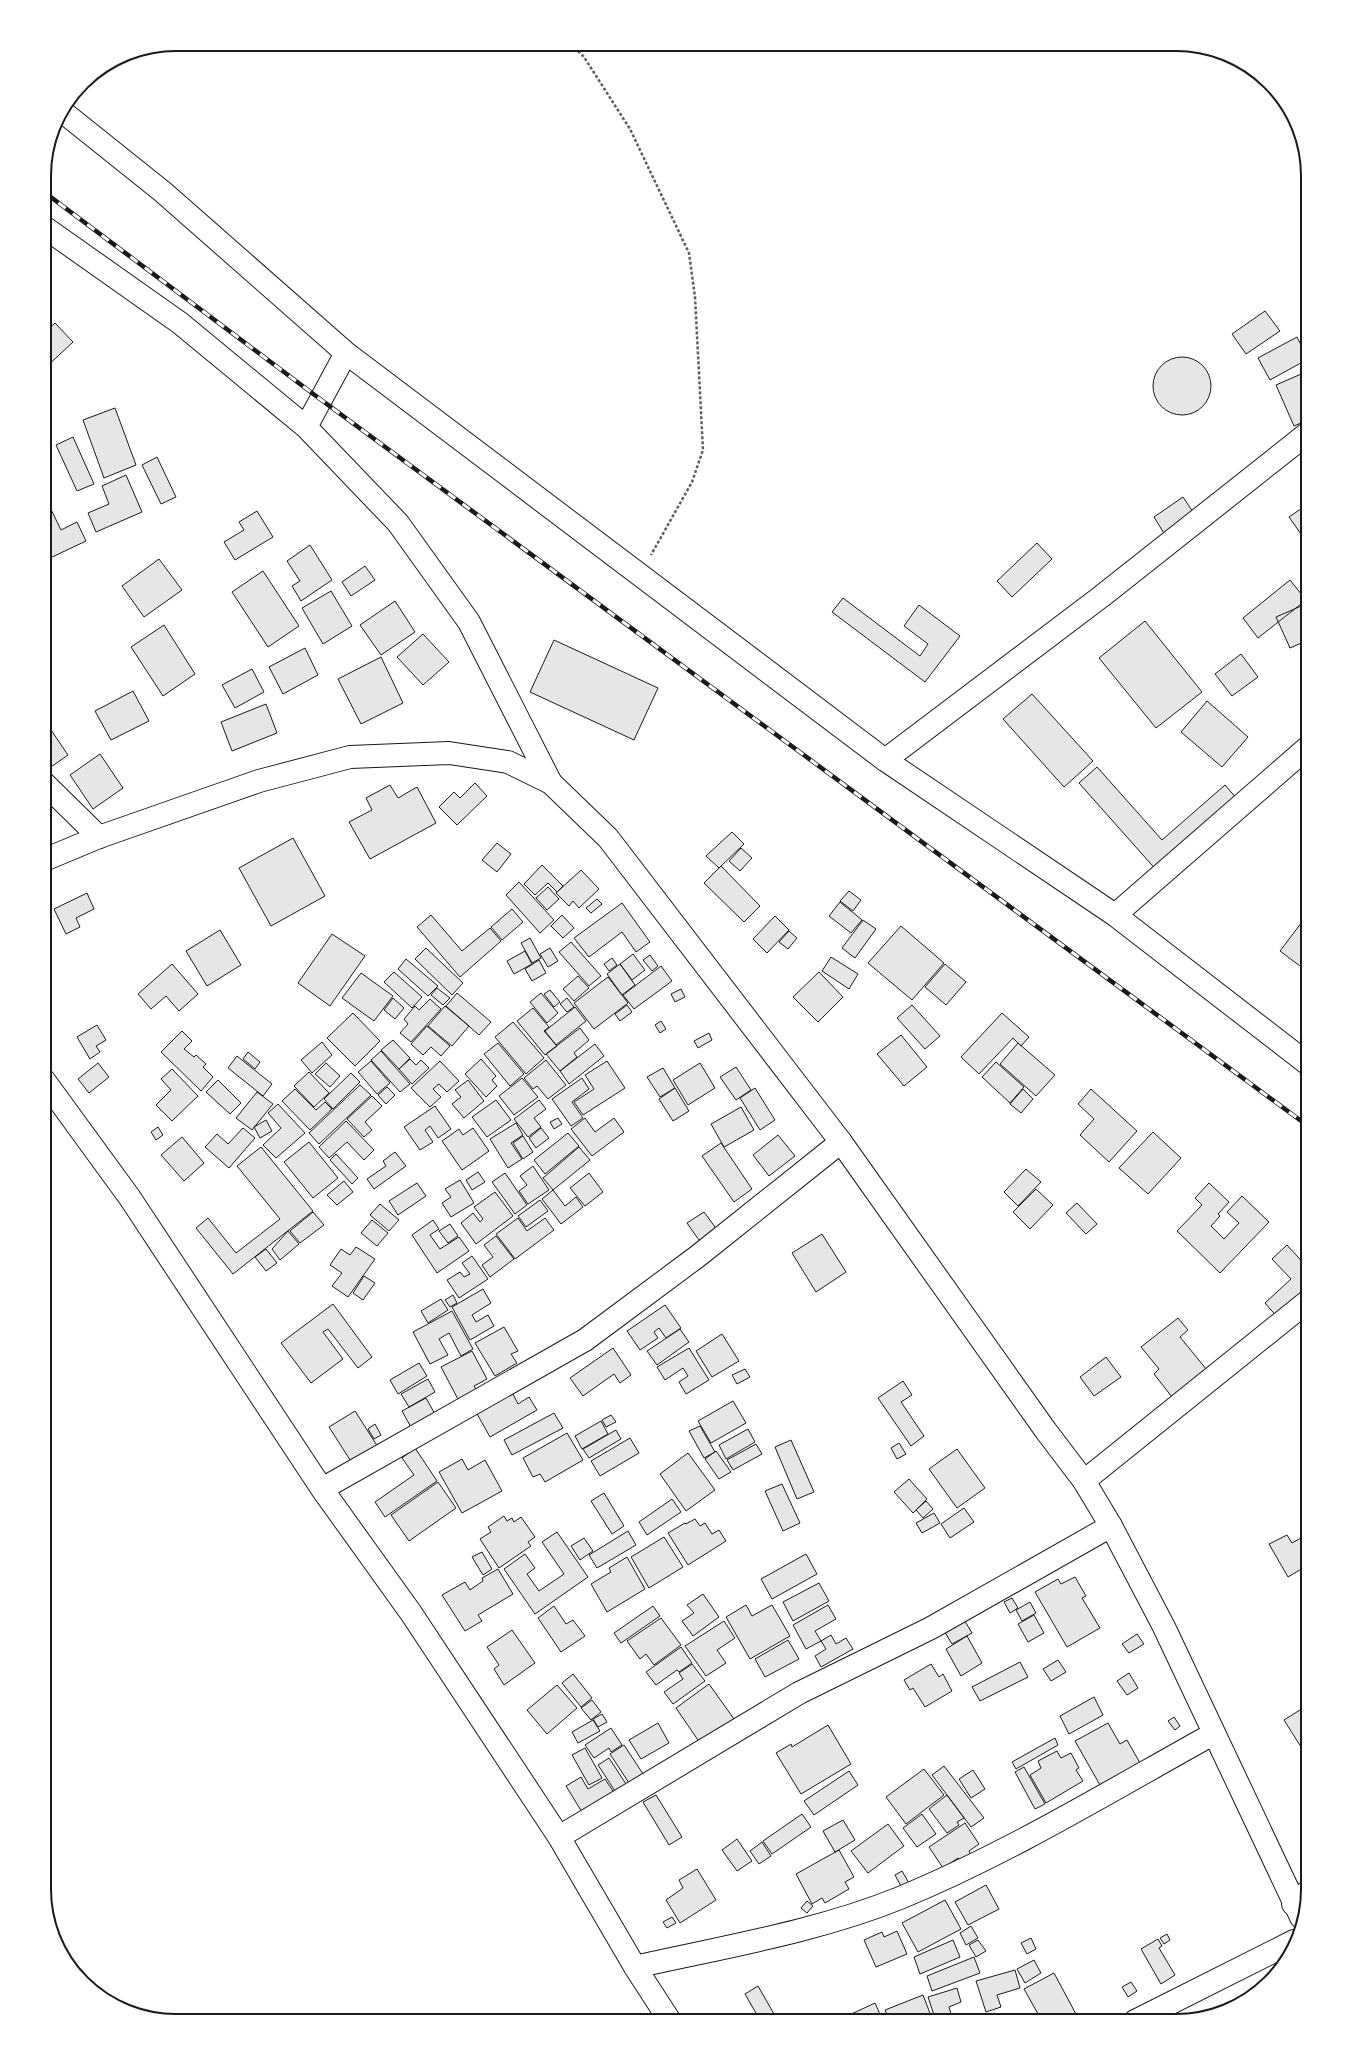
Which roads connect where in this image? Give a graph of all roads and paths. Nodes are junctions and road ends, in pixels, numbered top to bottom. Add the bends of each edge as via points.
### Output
1 (578, 51) edge
2 (67, 115) edge
3 (51, 232) edge
4 (346, 352) junction
5 (306, 427) junction
6 (1301, 439) edge
7 (640, 575) junction
8 (1301, 753) edge
9 (885, 760) junction
10 (551, 783) junction
11 (51, 790) edge
12 (99, 837) junction
13 (51, 857) edge
14 (1115, 915) junction
15 (1301, 1059) edge
16 (51, 1090) edge
17 (842, 1142) junction
18 (1301, 1308) edge
19 (1084, 1481) junction
20 (322, 1489) junction
21 (1111, 1526) junction
22 (1213, 1734) junction
23 (559, 1837) junction
24 (1300, 1904) edge
25 (1288, 1944) edge
26 (635, 1967) junction
27 (665, 2014) edge
28 (1149, 2014) edge

1 - 7 path via 630,129 689,253 695,297 703,450 692,482
2 - 4 street via 163,192
3 - 5 street via 180,323
4 - 5 street
4 - 7 street
5 - 10 street via 398,523 469,622
6 - 9 street via 1102,596
7 - 9 street
8 - 14 street
9 - 14 street
10 - 12 street via 508,762 449,752 350,757 259,781
10 - 17 street via 608,838
11 - 12 street
12 - 13 street
14 - 15 street
16 - 20 street via 130,1198
17 - 19 street via 1041,1425
17 - 20 street via 698,1256 585,1340
18 - 19 street
19 - 21 street
20 - 23 street via 412,1613
21 - 22 street via 1164,1627
21 - 23 street via 931,1628 799,1693
22 - 24 street
22 - 26 street via 986,1860 899,1898 812,1927
23 - 26 street
25 - 28 street
26 - 27 street

